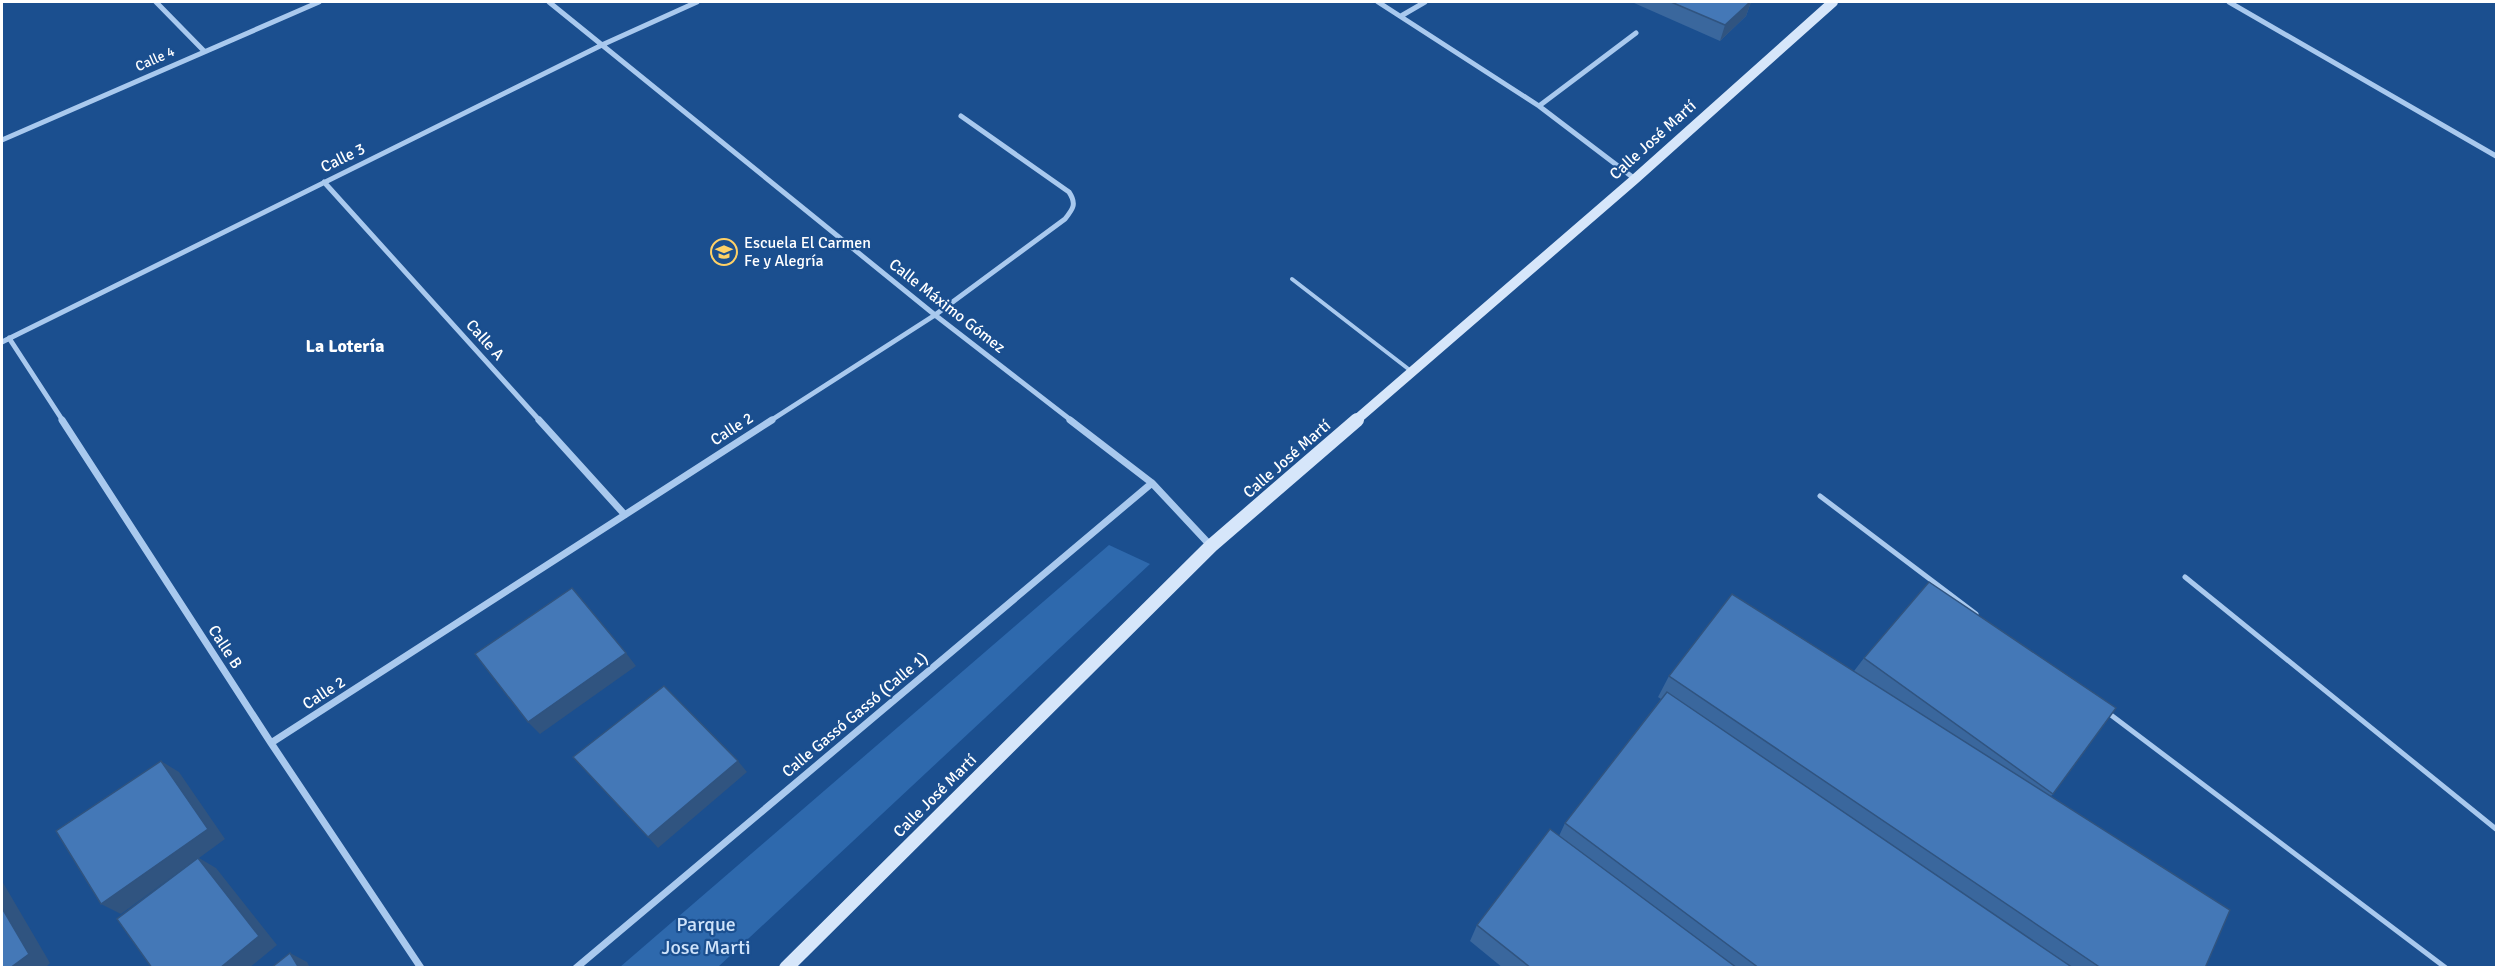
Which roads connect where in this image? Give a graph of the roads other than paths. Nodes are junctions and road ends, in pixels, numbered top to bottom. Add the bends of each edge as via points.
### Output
1 (156, 2) edge
2 (319, 2) edge
3 (549, 2) edge
4 (698, 2) edge
5 (1378, 2) edge
6 (1425, 2) edge
7 (1833, 2) edge
8 (2229, 2) edge
9 (1401, 16) junction
10 (1636, 33) dead end
11 (604, 44) junction
12 (204, 51) junction
13 (1539, 106) junction
14 (961, 116) dead end
15 (2, 140) edge
16 (2496, 156) edge
17 (1635, 179) junction
18 (324, 182) junction
19 (1292, 279) dead end
20 (935, 315) junction
21 (9, 338) junction
22 (2, 342) edge
23 (1413, 373) junction
24 (1152, 483) junction
25 (1820, 496) dead end
26 (625, 515) junction
27 (1211, 546) junction
28 (2185, 577) dead end
29 (1981, 618) edge
30 (2104, 710) edge
31 (271, 743) junction
32 (2496, 829) edge
33 (421, 968) edge
34 (576, 968) edge
35 (786, 968) edge
36 (2446, 968) edge

1 - 12 street
2 - 12 street, Calle 4
3 - 11 street, Calle Máximo Gómez
4 - 11 street, Calle 3
5 - 9 street
6 - 9 street
7 - 17 main road, Calle José Martí
8 - 16 street
9 - 13 street
10 - 13 street
11 - 18 street, Calle 3
11 - 20 street, Calle Máximo Gómez
12 - 15 street, Calle 4
13 - 17 street
14 - 20 street, Calle 2 via 1069,192 1074,208 1065,219
17 - 23 main road, Calle José Martí
18 - 21 street, Calle 3
18 - 26 street, Calle A
19 - 23 lane
20 - 24 street, Calle Máximo Gómez
20 - 26 street, Calle 2
21 - 22 street, Calle 3
21 - 31 street, Calle B
23 - 27 main road, Calle José Martí
24 - 27 street, Calle Máximo Gómez
24 - 34 street, Calle Gassó Gassó (Calle 1)
25 - 29 lane
26 - 31 street, Calle 2
27 - 35 main road, Calle José Martí
28 - 32 lane
30 - 36 lane
31 - 33 street, Calle B

